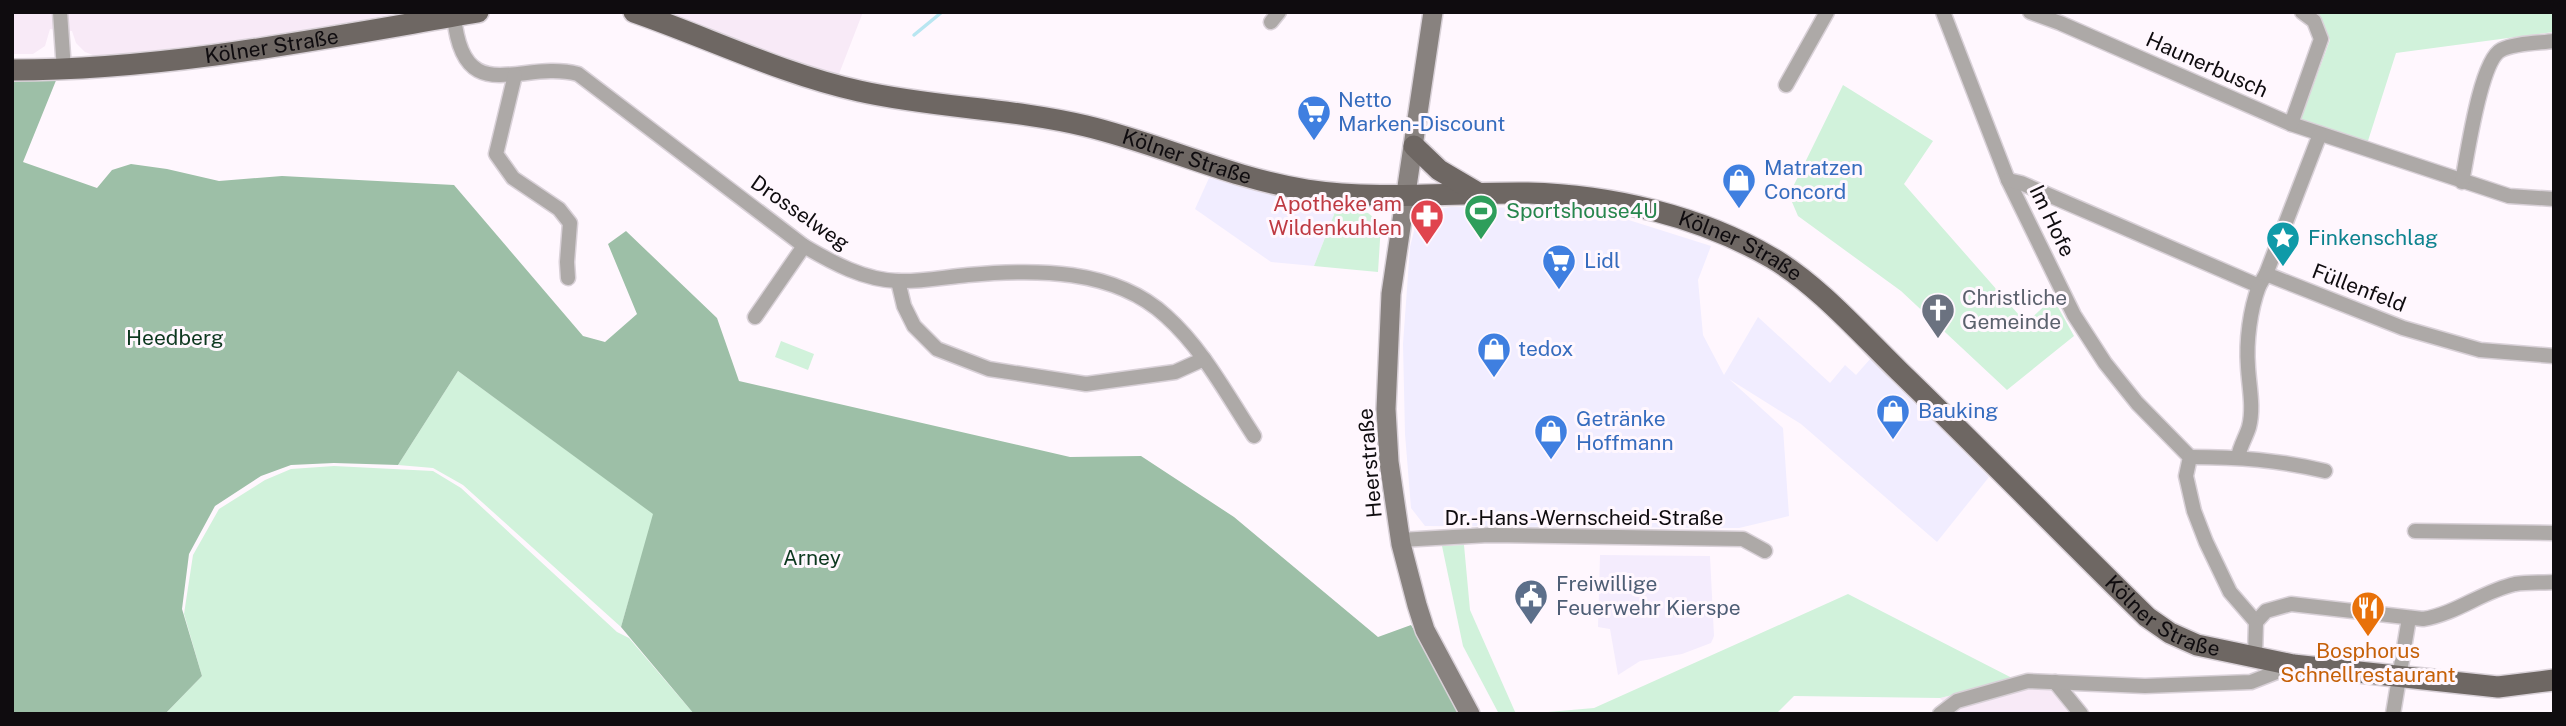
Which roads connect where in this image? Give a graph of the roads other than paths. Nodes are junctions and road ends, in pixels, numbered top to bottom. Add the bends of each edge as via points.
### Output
1 (60, 12) edge
2 (478, 12) edge
3 (634, 12) edge
4 (1433, 12) edge
5 (1827, 12) edge
6 (1943, 12) edge
7 (2030, 12) edge
8 (2302, 12) edge
9 (454, 16) junction
10 (2554, 41) edge
11 (12, 70) edge
12 (64, 70) junction
13 (515, 75) junction
14 (1786, 85) dead end
15 (2291, 124) junction
16 (2320, 134) junction
17 (1414, 146) junction
18 (2008, 180) junction
19 (2462, 182) junction
20 (1406, 194) junction
21 (1480, 194) junction
22 (2554, 199) edge
23 (804, 246) junction
24 (568, 278) dead end
25 (2263, 280) junction
26 (898, 281) junction
27 (755, 317) dead end
28 (2554, 356) edge
29 (1204, 359) junction
30 (1254, 436) dead end
31 (2190, 457) junction
32 (2238, 457) junction
33 (2325, 471) dead end
34 (2415, 531) dead end
35 (2554, 533) edge
36 (1401, 540) junction
37 (1765, 551) dead end
38 (2554, 582) edge
39 (2261, 617) junction
40 (2409, 618) junction
41 (2255, 656) junction
42 (2293, 665) junction
43 (2399, 677) junction
44 (2554, 680) edge
45 (2055, 682) junction
46 (1470, 714) edge
47 (1940, 714) edge
48 (2081, 714) edge
49 (2393, 714) edge

1 - 12 street
2 - 9 main road, Kölner Straße
3 - 20 main road, Kölner Straße via 789,71 863,92 1081,124 1273,184 1314,191
4 - 17 main road, Heerstraße
5 - 14 street
6 - 18 street, Im Hofe
7 - 15 street, Haunerbusch
8 - 15 street via 2314,21 2321,39
9 - 12 main road, Kölner Straße via 227,53
9 - 13 street, Drosselweg via 459,49 470,65 486,75
10 - 19 street via 2503,49 2492,56 2480,91
11 - 12 main road, Kölner Straße
13 - 23 street, Drosselweg via 564,70 578,74
13 - 24 street via 496,154 513,177 559,209 570,223
15 - 16 street, Haunerbusch
16 - 19 street, Haunerbusch
16 - 25 street
17 - 20 main road, Heerstraße
17 - 21 main road via 1439,170
18 - 25 street, Füllenfeld
18 - 31 street, Im Hofe via 2074,315 2105,363
19 - 22 street, Haunerbusch via 2509,196
20 - 21 main road, Kölner Straße
20 - 36 main road, Heerstraße via 1391,294 1386,409
21 - 41 main road, Kölner Straße via 1556,194 1628,204 1718,233 1774,259 1859,332 2147,617 2197,645
23 - 26 street, Drosselweg via 842,268
23 - 27 street
25 - 28 street, Füllenfeld via 2480,350
25 - 32 street via 2248,337 2249,427
26 - 29 street, Drosselweg via 1066,273 1128,290 1164,314
26 - 29 street via 914,327 937,349 989,369 1086,384 1175,372
29 - 30 street, Drosselweg
31 - 32 street
31 - 39 street via 2186,476 2206,542 2230,592
32 - 33 street
34 - 35 street
36 - 37 street, Dr.-Hans-Wernscheid-Straße via 1489,535 1743,539
36 - 46 main road, Heerstraße via 1425,630
38 - 40 street via 2515,584 2441,616
39 - 40 street via 2291,604
39 - 41 street
40 - 43 street
41 - 42 main road, Kölner Straße
42 - 43 main road, Kölner Straße
42 - 45 street via 2251,682 2145,686
43 - 44 main road, Kölner Straße via 2498,687
43 - 49 street
45 - 47 street via 2001,687 1957,701
45 - 48 street

